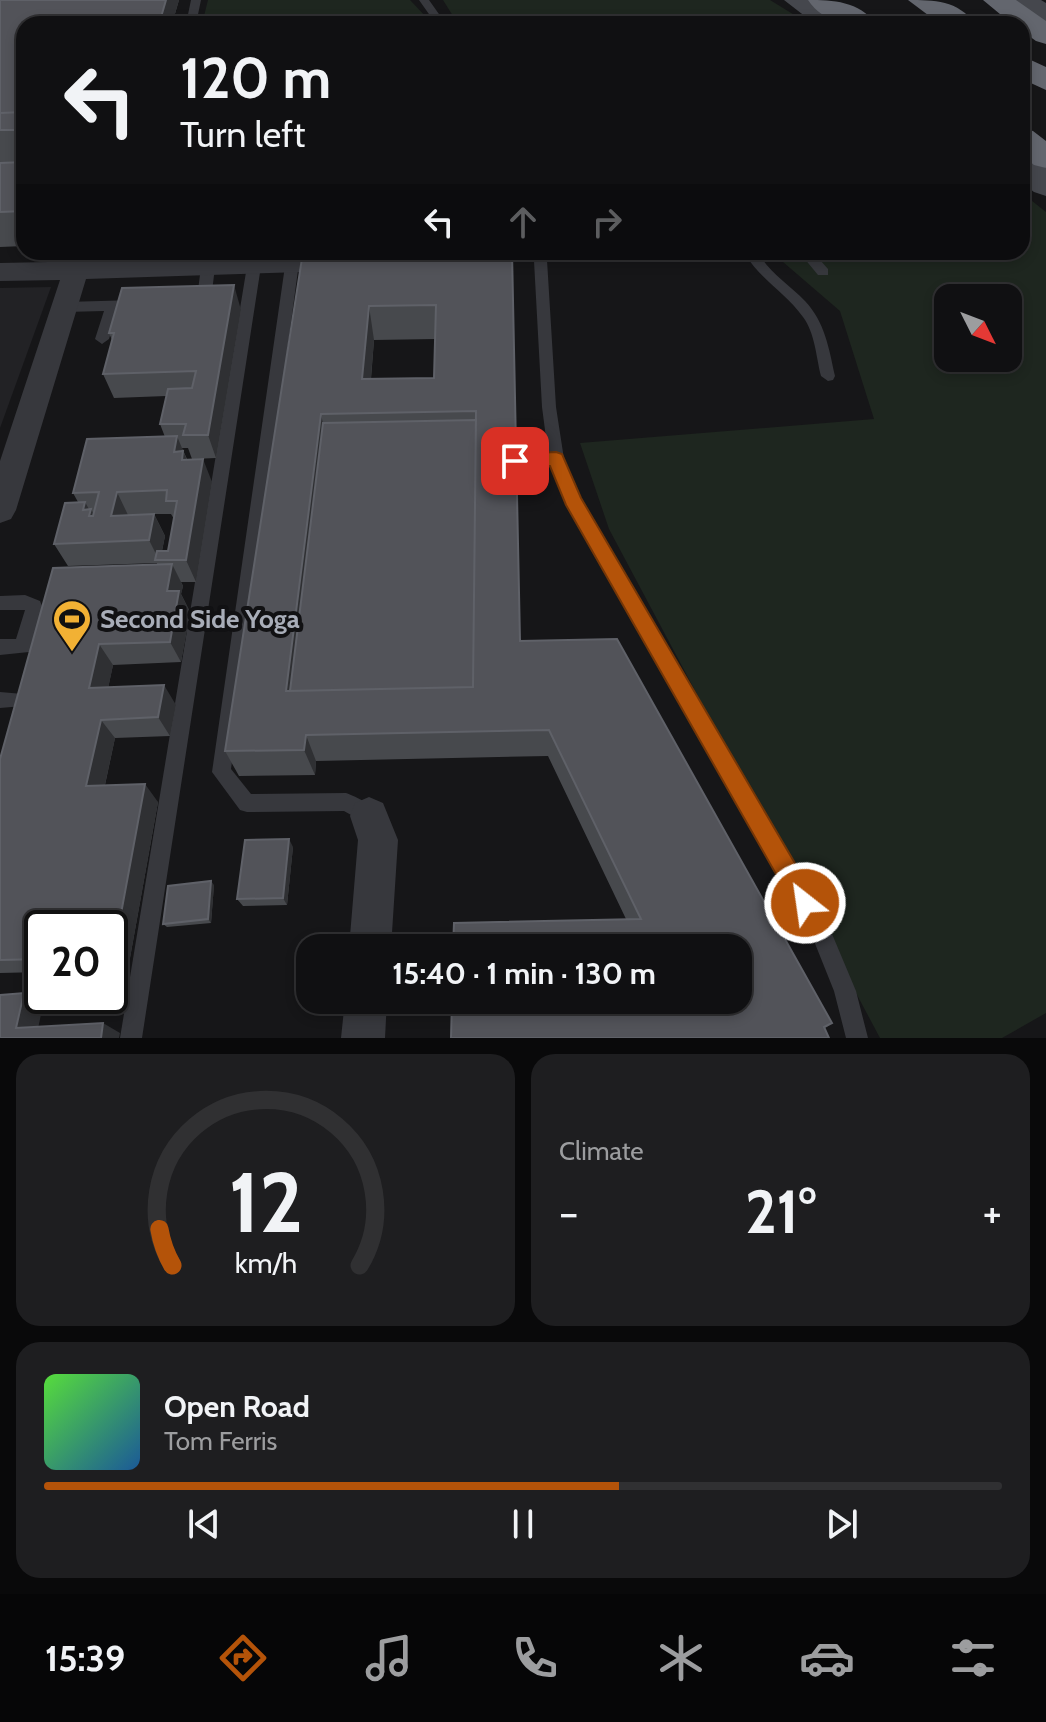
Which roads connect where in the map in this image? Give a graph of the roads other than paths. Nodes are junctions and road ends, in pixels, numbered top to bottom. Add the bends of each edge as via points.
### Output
1 (798, 0) edge
2 (822, 0) edge
3 (922, 0) edge
4 (997, 0) edge
5 (1021, 0) edge
6 (870, 11) edge
7 (1046, 15) edge
8 (822, 16) edge
9 (947, 16) edge
10 (1019, 16) edge
11 (539, 260) edge
12 (754, 260) edge
13 (813, 260) edge
14 (323, 264) edge
15 (254, 266) junction
16 (292, 266) junction
17 (208, 267) junction
18 (76, 270) junction
19 (0, 272) edge
20 (823, 272) dead end
21 (184, 303) edge
22 (155, 304) edge
23 (112, 306) junction
24 (65, 307) junction
25 (102, 339) dead end
26 (828, 376) dead end
27 (556, 459) junction
28 (515, 461) edge
29 (284, 466) edge
30 (264, 467) junction
31 (2, 498) edge
32 (0, 603) edge
33 (0, 647) edge
34 (369, 816) joint
35 (371, 934) edge
36 (365, 1014) edge
37 (131, 1038) edge
38 (363, 1038) edge
39 (857, 1038) edge

1 - 8 main road
2 - 6 highway
3 - 9 highway
4 - 10 highway
5 - 7 main road
11 - 27 lane
12 - 26 lane via 806,311
13 - 20 lane
14 - 16 lane
15 - 16 street
15 - 17 street
15 - 37 lane
16 - 30 lane
17 - 18 street
17 - 21 lane via 204,300
18 - 19 street
18 - 24 street
22 - 23 lane
23 - 24 lane
23 - 25 lane
24 - 31 street
27 - 28 lane
27 - 39 lane via 572,500 820,929
29 - 30 lane
30 - 34 lane via 221,772 247,803 346,802
32 - 33 lane via 34,606 23,647
34 - 35 street via 378,840
36 - 38 street

